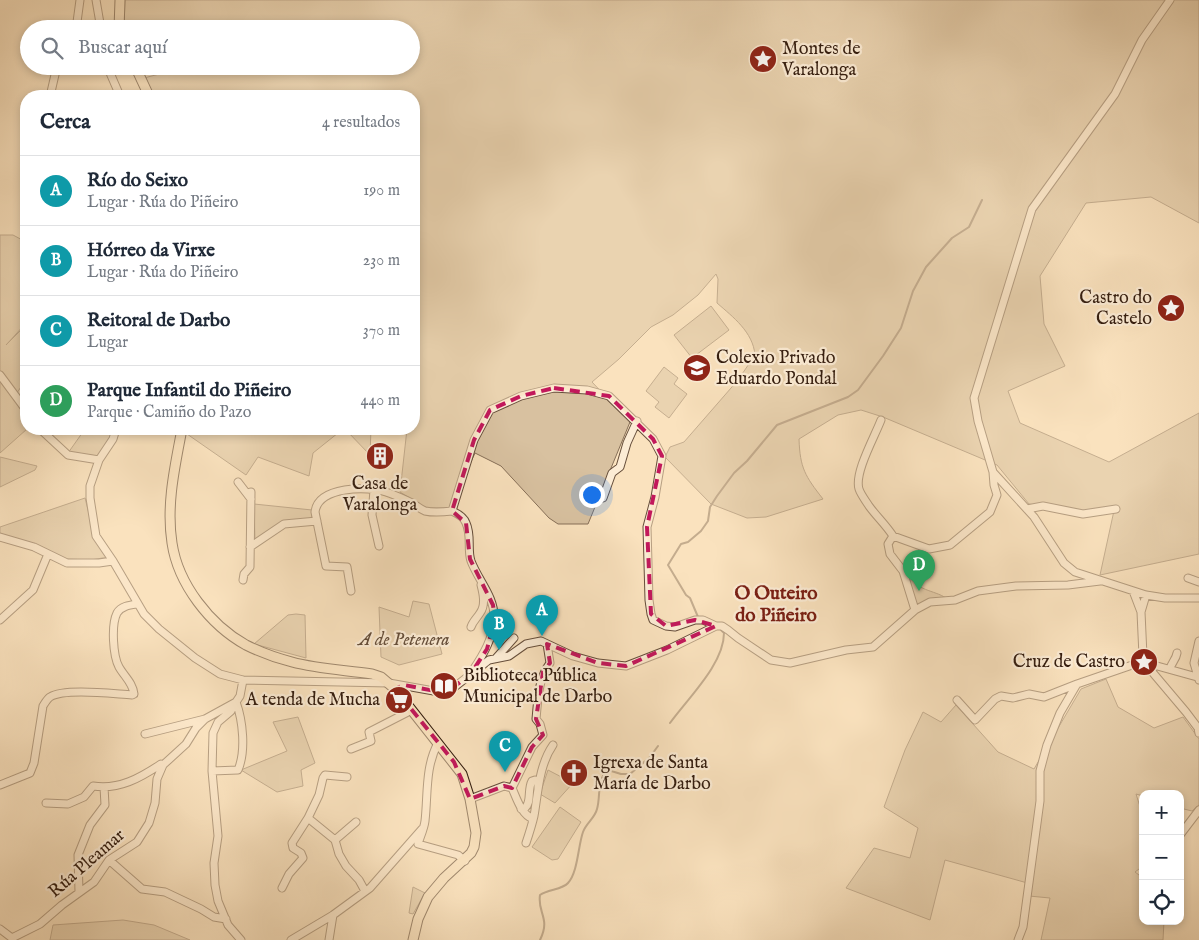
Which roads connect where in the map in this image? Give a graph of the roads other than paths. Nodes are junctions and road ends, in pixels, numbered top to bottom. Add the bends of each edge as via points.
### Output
1 (80, 0) edge
2 (120, 0) edge
3 (1170, 0) edge
4 (95, 1) edge
5 (77, 20) edge
6 (99, 20) edge
7 (118, 20) edge
8 (56, 75) edge
9 (111, 75) edge
10 (139, 75) edge
11 (52, 90) edge
12 (117, 90) edge
13 (146, 90) edge
14 (0, 376) edge
15 (20, 402) edge
16 (881, 420) dead end
17 (636, 421) junction
18 (46, 435) edge
19 (114, 435) edge
20 (181, 435) edge
21 (99, 460) junction
22 (993, 472) junction
23 (238, 482) dead end
24 (374, 490) junction
25 (603, 498) dead end
26 (1116, 508) dead end
27 (1027, 509) junction
28 (452, 511) junction
29 (317, 521) junction
30 (893, 536) junction
31 (0, 537) edge
32 (379, 546) dead end
33 (250, 547) junction
34 (48, 554) junction
35 (113, 561) junction
36 (479, 577) junction
37 (1188, 578) dead end
38 (243, 580) dead end
39 (1100, 581) junction
40 (1199, 582) edge
41 (352, 591) dead end
42 (1133, 591) junction
43 (1146, 595) junction
44 (1199, 598) edge
45 (137, 604) junction
46 (915, 610) junction
47 (1141, 612) junction
48 (0, 620) edge
49 (716, 626) junction
50 (471, 627) dead end
51 (514, 638) dead end
52 (1199, 641) edge
53 (547, 644) junction
54 (1177, 653) dead end
55 (1143, 656) junction
56 (496, 659) junction
57 (1138, 663) junction
58 (1149, 665) junction
59 (1170, 670) junction
60 (470, 675) junction
61 (1198, 679) edge
62 (243, 680) junction
63 (1077, 684) junction
64 (392, 686) junction
65 (957, 700) dead end
66 (236, 702) junction
67 (412, 710) junction
68 (205, 718) junction
69 (1199, 733) edge
70 (145, 734) dead end
71 (438, 743) junction
72 (553, 745) dead end
73 (351, 749) dead end
74 (163, 765) junction
75 (212, 771) junction
76 (347, 777) dead end
77 (0, 786) edge
78 (104, 788) junction
79 (512, 788) junction
80 (538, 794) junction
81 (470, 799) junction
82 (46, 803) dead end
83 (521, 809) junction
84 (1199, 810) edge
85 (308, 818) junction
86 (533, 819) junction
87 (356, 822) dead end
88 (422, 829) junction
89 (1184, 830) edge
90 (335, 840) junction
91 (526, 843) dead end
92 (109, 860) junction
93 (464, 861) junction
94 (282, 888) dead end
95 (79, 892) junction
96 (365, 892) junction
97 (333, 916) junction
98 (226, 920) junction
99 (0, 929) edge
100 (12, 939) edge
101 (241, 940) edge
102 (291, 940) edge
103 (329, 940) edge
104 (413, 940) edge
105 (1018, 940) edge

1 - 5 street
2 - 7 main road
3 - 22 street via 1142,40 1115,94 1032,209 974,398
4 - 6 street
8 - 11 street
9 - 12 street
10 - 13 main road
14 - 15 street
16 - 30 street via 860,472 859,488
17 - 25 street via 620,467 612,473
17 - 28 street via 609,396 587,390 554,388 521,396 490,410 474,440
17 - 49 street via 653,439 662,456 647,527 651,614 654,620 666,626 674,627 695,620
18 - 21 street via 68,455
19 - 21 street
20 - 64 main road via 171,492 172,544 179,567 199,603 230,635 268,655 294,663 372,674 382,677
21 - 35 street via 90,486 91,510 96,536
22 - 27 street
22 - 30 street via 997,495 990,512 950,545 929,549
23 - 33 street via 251,496
24 - 28 street via 386,492 424,511
24 - 29 street via 343,490 326,497 317,505
24 - 32 street via 372,515
26 - 27 street via 1083,514 1043,506
27 - 39 street via 1064,563 1075,572
28 - 36 street via 466,522 470,559
29 - 33 street via 284,524
29 - 41 street via 326,566 347,567
30 - 46 street via 888,551 903,571
31 - 34 street
33 - 38 street via 250,567
34 - 35 street via 67,563
34 - 48 street via 33,590
35 - 45 street
36 - 50 street via 483,609
36 - 60 street via 493,605 494,619 487,649
37 - 40 street
39 - 42 street
39 - 46 street via 978,591 955,600 930,602
42 - 43 street
42 - 47 street
43 - 44 street
43 - 47 street
45 - 62 street via 159,629 195,658 220,674
45 - 77 street via 118,612 113,624 118,665 134,694 76,692 48,698 43,706 30,773
46 - 49 street via 873,647 790,663 771,660 722,626
47 - 55 street
49 - 53 street via 626,666 598,663
51 - 56 street
52 - 61 street via 1194,663
53 - 56 street via 541,641 526,644 509,656
53 - 79 street via 550,663 543,672 538,691 536,719 543,735 532,747
54 - 59 street
55 - 57 street
55 - 58 street via 1150,658
56 - 60 street via 489,660
57 - 58 street via 1142,668
57 - 63 street
58 - 59 street
58 - 69 street
59 - 61 street
60 - 64 street via 445,693 404,685
62 - 64 street
62 - 66 street
63 - 65 street via 1044,696 1001,696 975,720
63 - 105 street via 1060,713 1040,771 1040,801 1023,927
64 - 67 main road
66 - 68 street
66 - 75 street via 214,728
66 - 75 street via 242,732 238,770
67 - 71 main road
67 - 73 street via 369,732 371,741
68 - 70 street
68 - 74 street via 186,744
71 - 81 main road via 462,774
71 - 88 street via 428,774
72 - 80 street via 546,758
74 - 78 street via 123,785
74 - 92 street, Rúa Pleamar via 157,779 149,823 137,842
75 - 98 street via 218,836 215,885
76 - 85 street via 326,775 323,778
78 - 82 street via 93,786 84,797 68,804
78 - 95 street via 105,805 90,825 78,855
79 - 81 street via 504,786
79 - 83 street
80 - 83 street via 538,782 532,781 529,803
80 - 86 street
81 - 93 main road via 476,840
83 - 86 street
84 - 89 street
85 - 90 street
85 - 94 street via 292,844 303,858
86 - 91 street
87 - 90 street
88 - 93 street via 418,844 458,855
88 - 96 street
90 - 96 street via 339,854
92 - 95 street, Rúa Pleamar via 94,882
92 - 98 street via 142,888 165,892
93 - 104 main road via 428,897
95 - 100 street, Rúa Pleamar via 40,924
96 - 97 street
97 - 102 street
97 - 103 street
98 - 101 street
99 - 100 street

